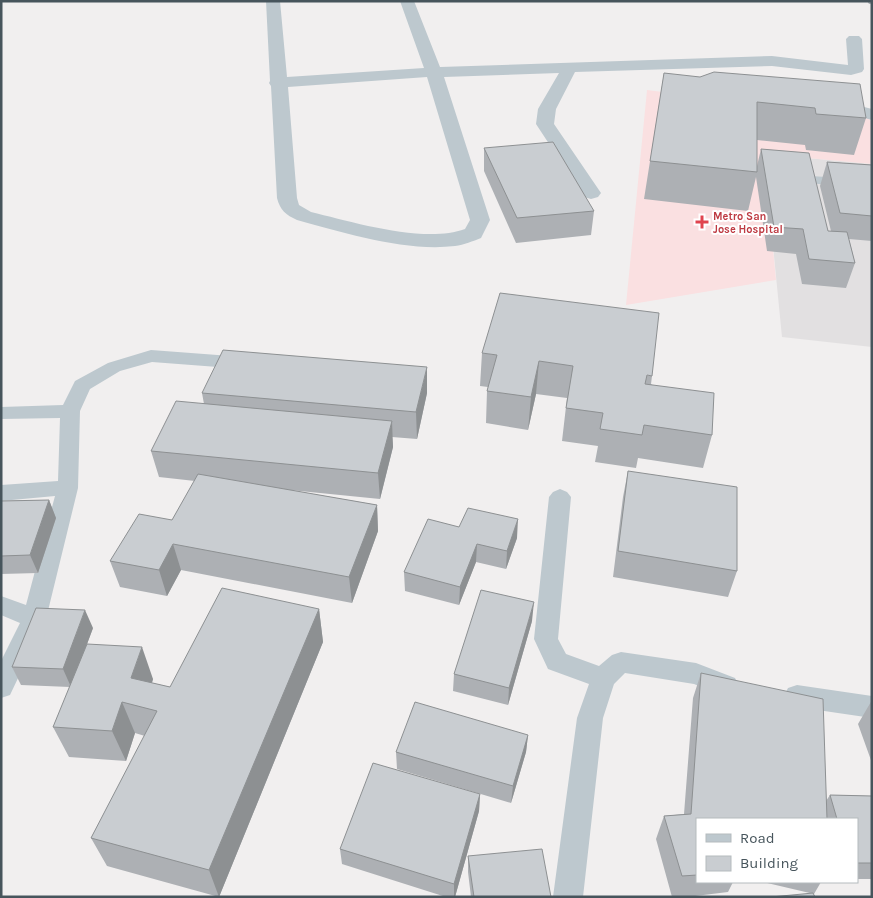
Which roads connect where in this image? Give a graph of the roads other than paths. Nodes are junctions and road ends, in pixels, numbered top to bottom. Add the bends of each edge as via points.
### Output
1 (273, 1) edge
2 (407, 1) edge
3 (854, 39) dead end
4 (570, 67) junction
5 (434, 72) junction
6 (669, 80) edge
7 (278, 83) junction
8 (816, 100) edge
9 (872, 115) edge
10 (811, 180) edge
11 (872, 184) edge
12 (591, 193) dead end
13 (267, 365) edge
14 (70, 411) junction
15 (1, 413) edge
16 (68, 488) junction
17 (1, 493) edge
18 (560, 497) dead end
19 (1, 605) edge
20 (34, 619) junction
21 (602, 678) junction
22 (1, 687) edge
23 (746, 688) edge
24 (775, 693) edge
25 (872, 706) edge
26 (568, 897) edge

1 - 7 street
2 - 5 street
3 - 4 street via 856,69 851,70 772,61
4 - 5 street
4 - 6 street
4 - 12 street via 547,109 545,124
5 - 7 street
5 - 7 street via 480,220 475,232 450,240 411,240 292,211 287,198
8 - 9 street
10 - 11 lane
13 - 14 lane via 151,356 114,367 82,385
14 - 15 lane
14 - 16 lane
16 - 17 lane
16 - 20 lane
18 - 21 lane via 546,639 557,662
19 - 20 lane
20 - 22 lane
21 - 23 lane via 621,662 696,674 726,686
21 - 26 lane via 590,718
24 - 25 lane

